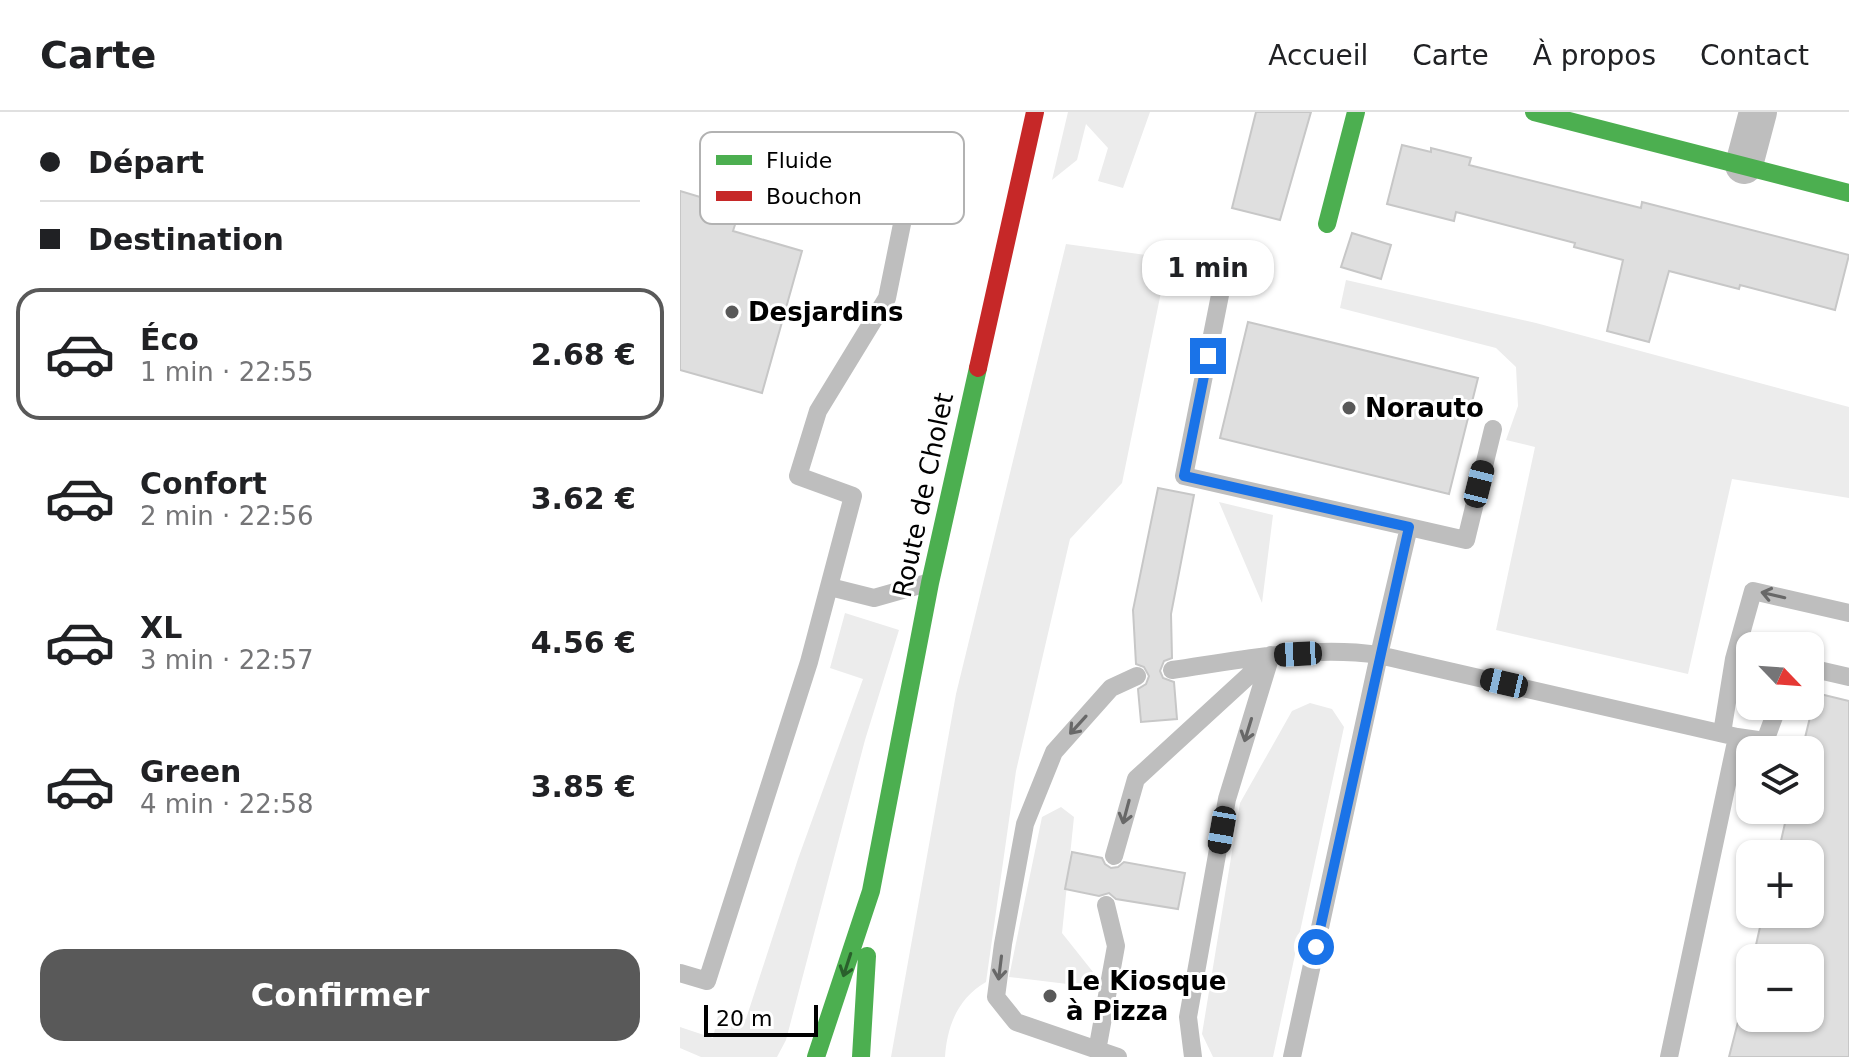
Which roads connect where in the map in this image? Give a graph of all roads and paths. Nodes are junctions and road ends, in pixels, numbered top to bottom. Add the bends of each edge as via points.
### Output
1 (1035, 112) edge
2 (1356, 112) edge
3 (1534, 112) edge
4 (1758, 112) edge
5 (1744, 165) junction
6 (1849, 193) edge
7 (902, 224) dead end
8 (1327, 224) dead end
9 (1220, 295) dead end
10 (1493, 429) dead end
11 (1409, 527) junction
12 (930, 583) junction
13 (830, 587) junction
14 (1849, 613) edge
15 (1271, 655) junction
16 (1379, 655) junction
17 (1172, 670) dead end
18 (1824, 671) edge
19 (1137, 676) dead end
20 (1849, 677) edge
21 (1773, 720) edge
22 (1730, 735) junction
23 (1114, 856) dead end
24 (871, 891) junction
25 (1106, 905) dead end
26 (680, 973) edge
27 (1097, 1051) junction
28 (816, 1057) edge
29 (861, 1057) edge
30 (1118, 1057) edge
31 (1193, 1057) edge
32 (1292, 1057) edge
33 (1669, 1057) edge

1 - 12 main road, Route de Cholet
2 - 8 main road
3 - 5 main road
4 - 5 street
5 - 6 main road
7 - 13 lane via 887,298 818,411 798,476 853,496
9 - 11 lane via 1184,476
10 - 11 lane via 1466,540
11 - 16 lane
12 - 13 lane via 874,598
12 - 24 main road, Route de Cholet
13 - 26 lane via 707,981
14 -> 22 lane via 1753,591 1734,659
15 - 16 lane
15 - 17 lane
15 -> 23 lane via 1136,779
15 -> 31 lane via 1227,799 1188,1017
16 - 22 lane
16 - 32 lane
18 - 20 lane
19 -> 27 lane via 1111,688 1054,752 1025,824 996,997 1016,1022
21 - 22 lane via 1765,741
22 - 33 lane
24 -> 28 main road, Route de Cholet
24 - 29 main road, Route de Cholet
25 - 27 lane via 1116,946
27 - 30 lane

